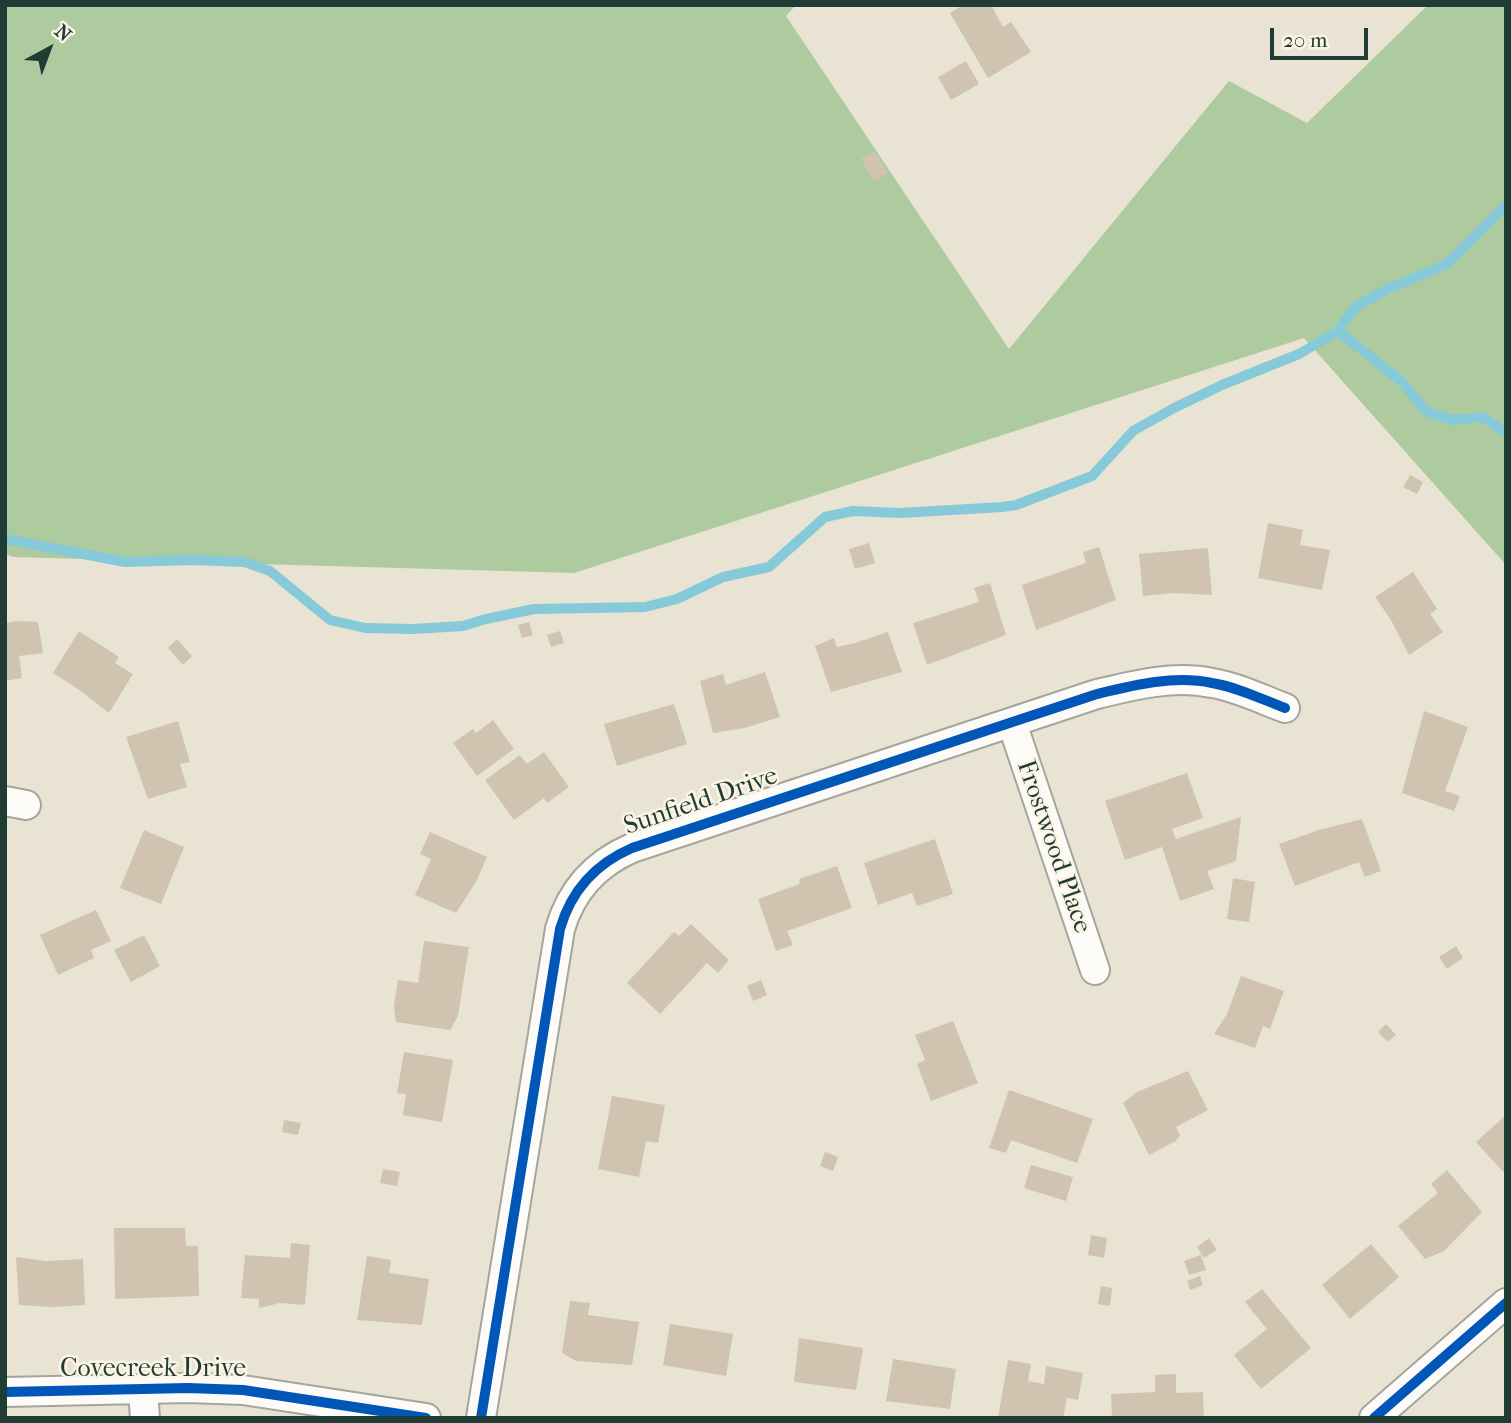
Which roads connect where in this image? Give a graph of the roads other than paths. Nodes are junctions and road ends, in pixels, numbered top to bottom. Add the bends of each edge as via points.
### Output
1 (1285, 708) dead end
2 (1012, 723) junction
3 (1095, 970) dead end
4 (1506, 1303) edge
5 (143, 1390) junction
6 (5, 1392) edge
7 (145, 1418) edge
8 (426, 1418) edge
9 (481, 1418) edge
10 (1374, 1418) edge

1 - 2 street, Sunfield Drive via 1210,682 1170,681 1097,694
2 - 3 street, Frostwood Place
2 - 9 street, Sunfield Drive via 632,848 591,873 572,899 560,929
4 - 10 street
5 - 6 street, Covecreek Drive
5 - 7 street
5 - 8 street, Covecreek Drive via 243,1390

